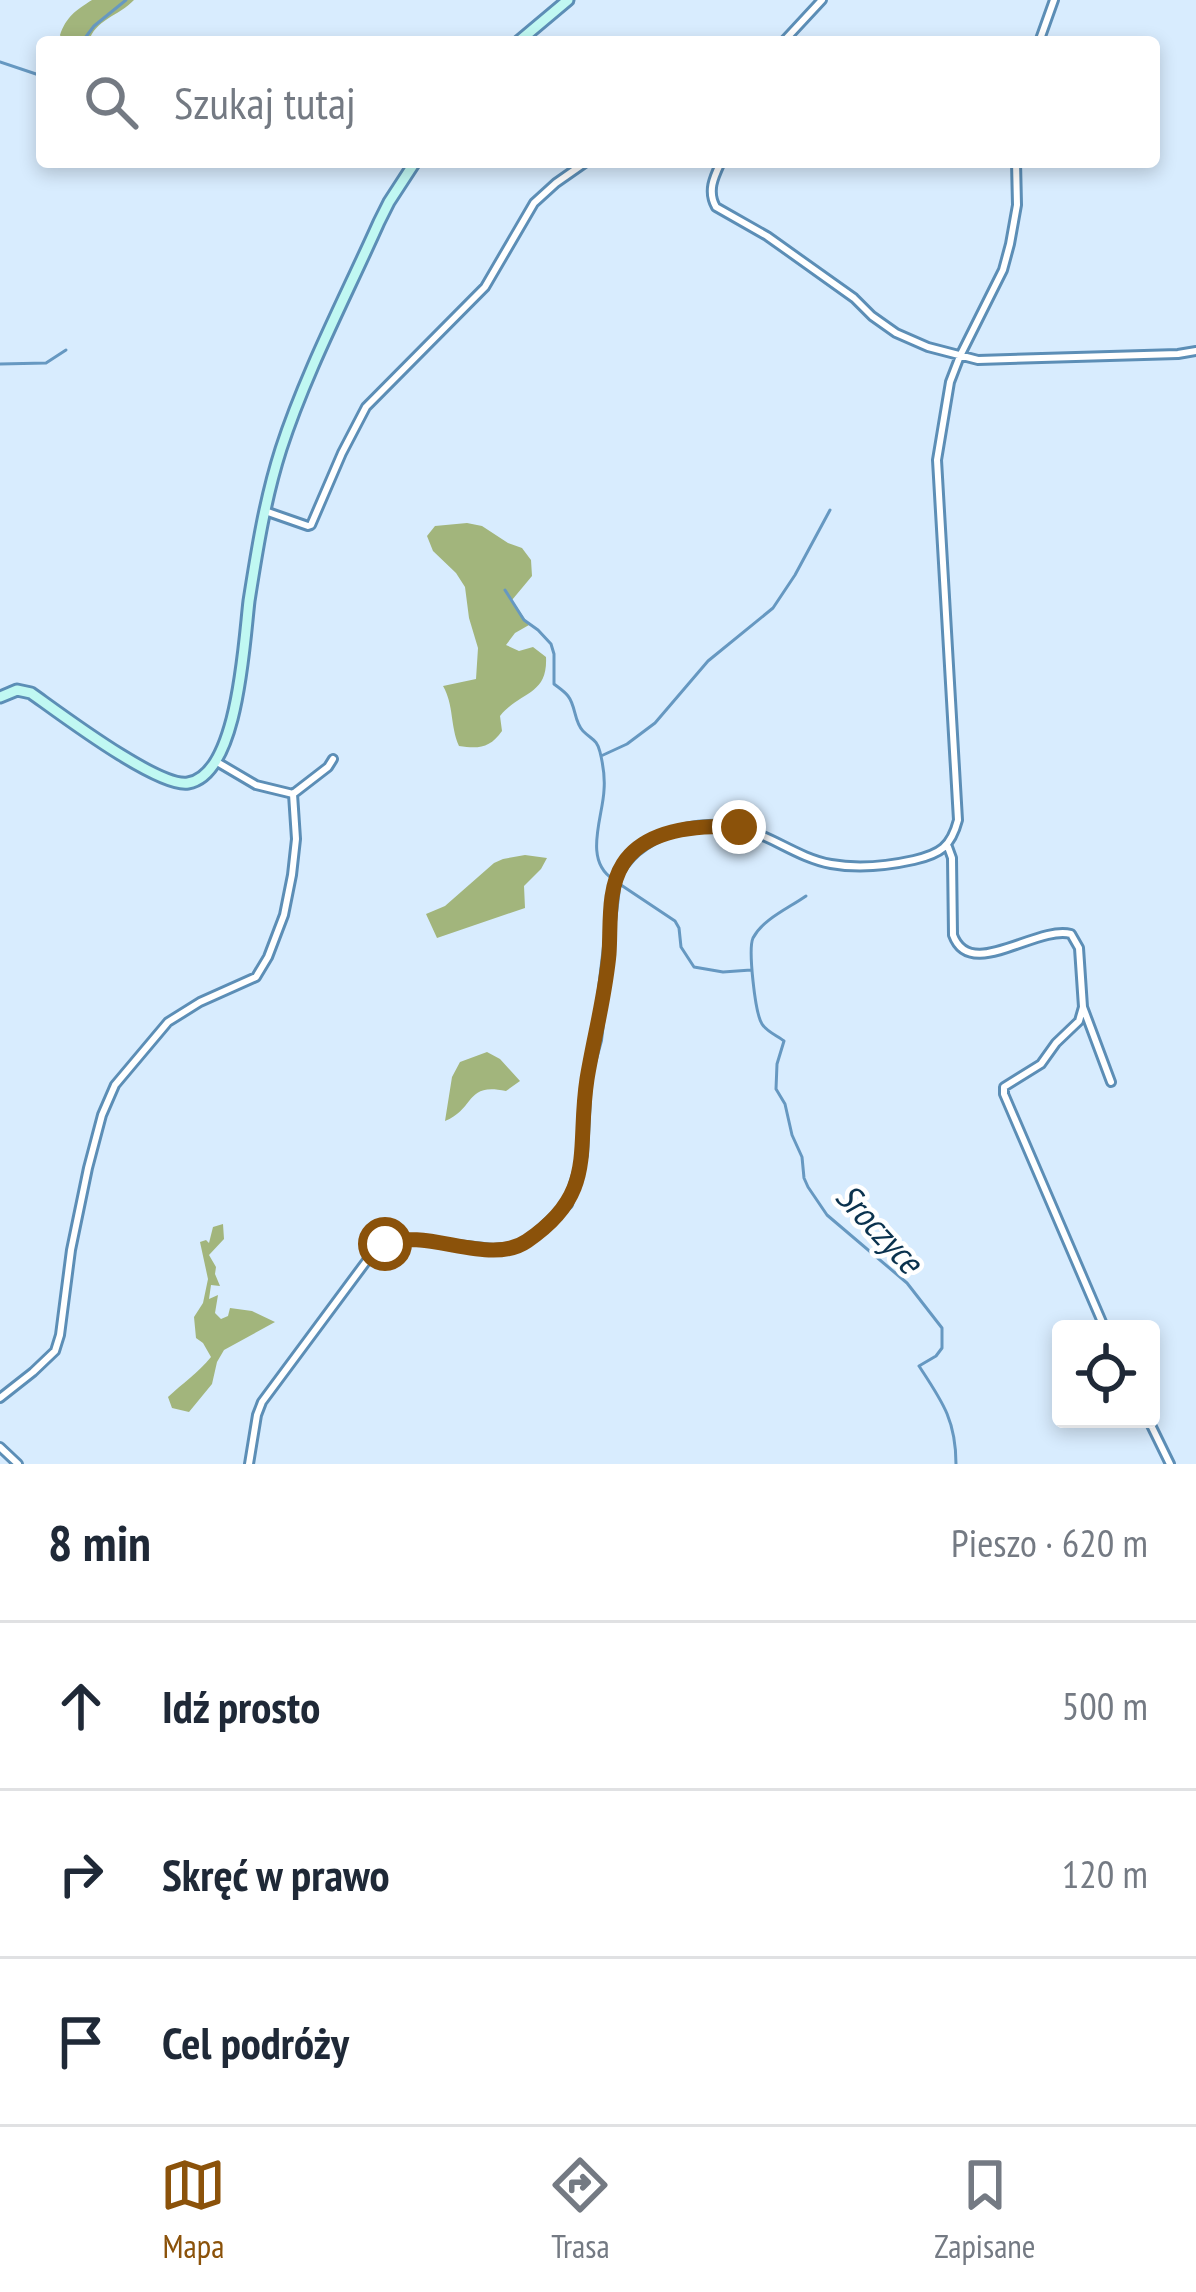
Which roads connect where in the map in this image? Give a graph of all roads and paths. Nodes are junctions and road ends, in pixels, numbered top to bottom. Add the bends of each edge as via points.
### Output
1 (568, 0) edge
2 (822, 0) edge
3 (1054, 0) edge
4 (525, 36) edge
5 (789, 36) edge
6 (1041, 36) edge
7 (411, 168) edge
8 (577, 168) edge
9 (719, 168) edge
10 (1016, 168) edge
11 (1196, 351) edge
12 (960, 356) junction
13 (265, 511) junction
14 (0, 697) edge
15 (333, 759) dead end
16 (217, 762) junction
17 (293, 794) junction
18 (948, 847) junction
19 (1083, 1007) junction
20 (1111, 1082) dead end
21 (1102, 1320) edge
22 (0, 1398) edge
23 (1152, 1428) edge
24 (0, 1447) edge
25 (18, 1464) edge
26 (249, 1464) edge
27 (1170, 1464) edge

1 - 4 street
2 - 5 street
3 - 6 street
7 - 13 street via 296,409
8 - 13 street via 534,203 485,287 366,407 311,524
9 - 12 street via 711,188 716,207 896,333
10 - 12 street via 1003,270
11 - 12 street
12 - 18 street via 937,460 958,820
13 - 16 street via 232,720
14 - 16 street via 31,692 138,766 175,782 188,784
15 - 17 street
16 - 17 street via 256,785
17 - 22 street via 292,875 263,968 168,1022 115,1084 88,1168 55,1351
18 - 19 street via 956,945 980,956 1071,934
18 - 26 street via 884,866 844,865 739,827 711,825 637,849 616,879 587,1077 584,1155 568,1204 517,1247 404,1239 371,1255 262,1402
19 - 20 street
19 - 21 street via 1041,1064 1004,1094
23 - 27 street
24 - 25 street

